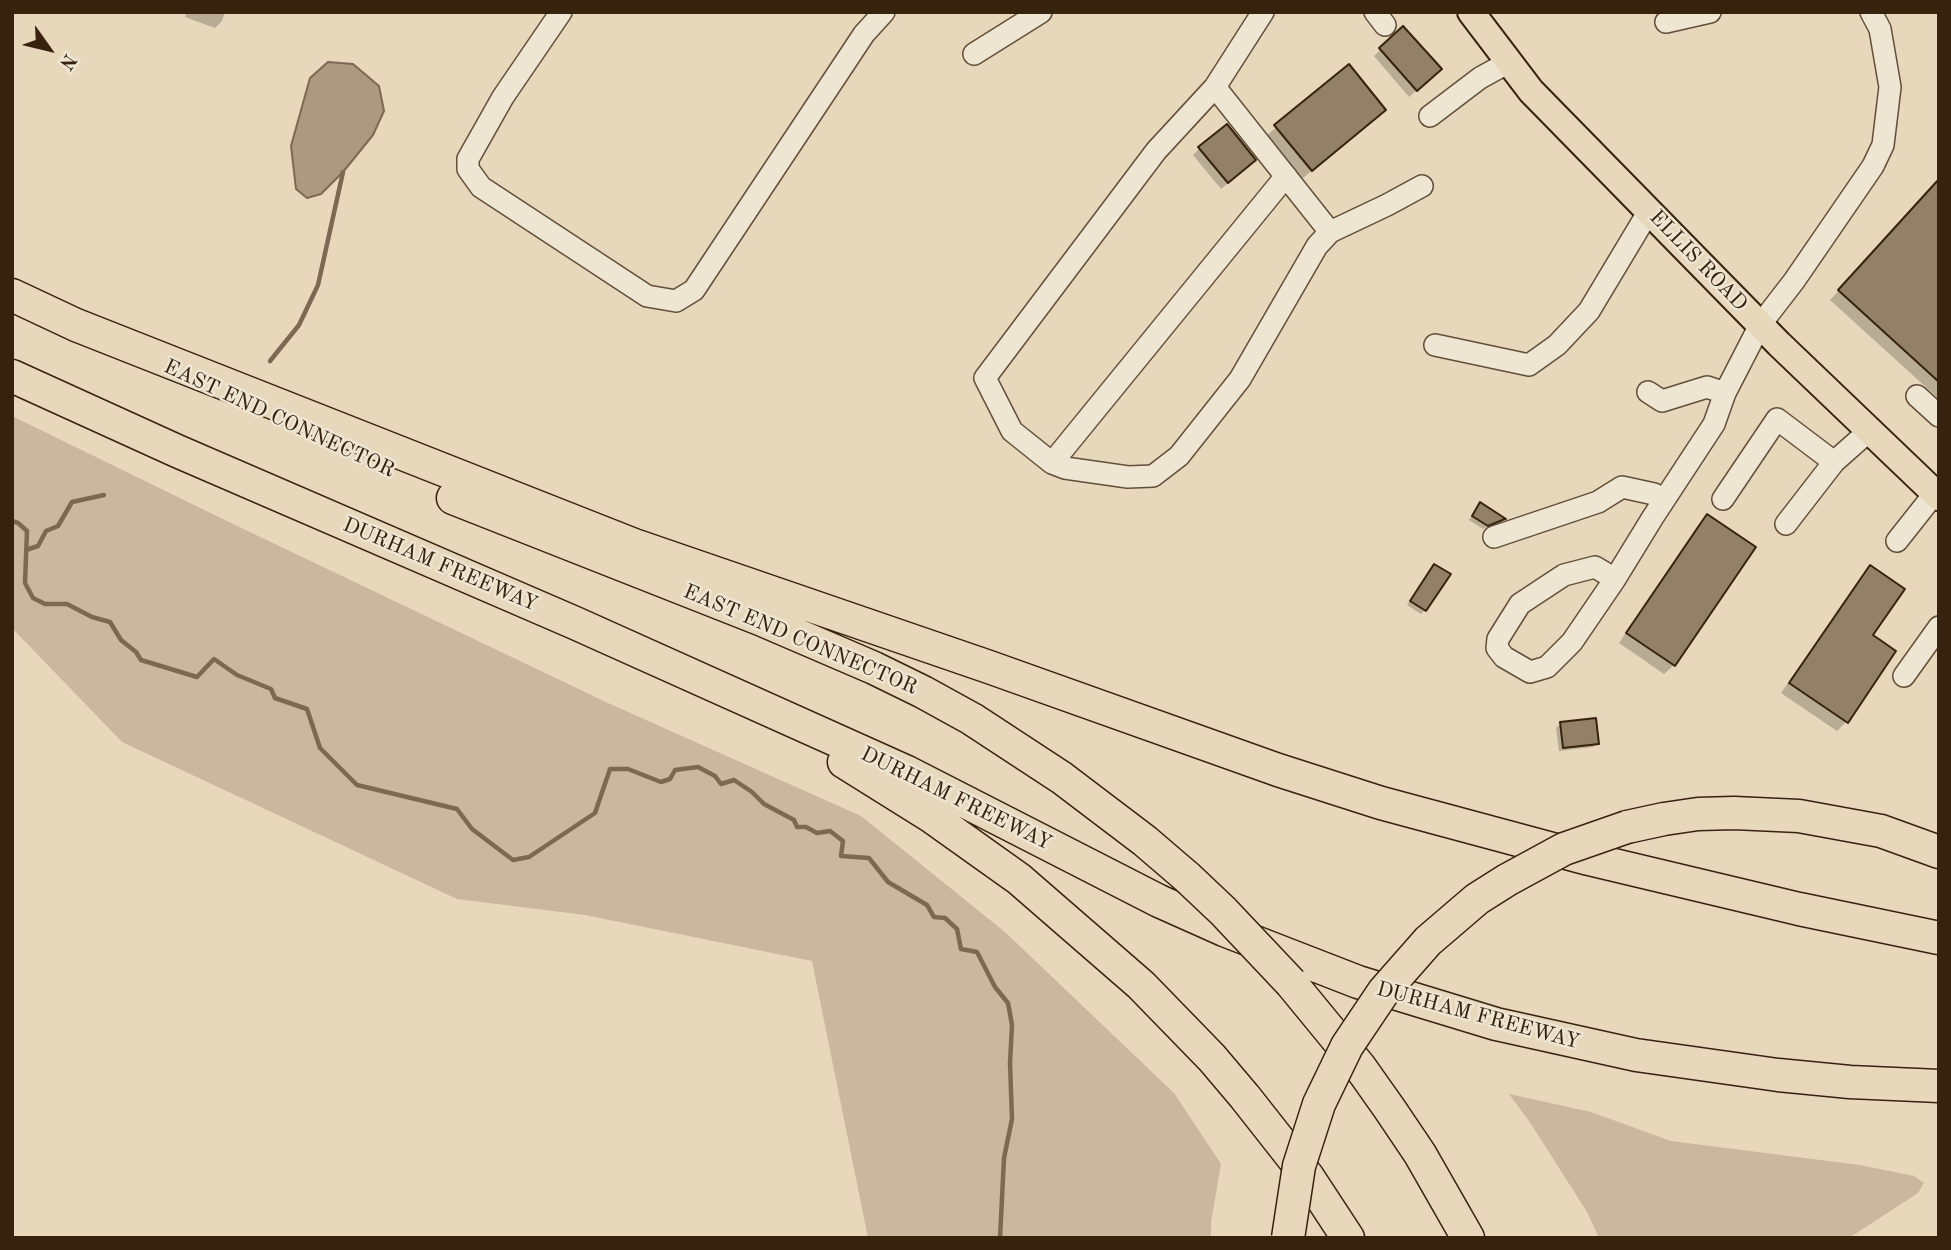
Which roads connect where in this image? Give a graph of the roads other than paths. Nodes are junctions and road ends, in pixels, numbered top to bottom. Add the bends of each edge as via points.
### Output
1 (561, 12) edge
2 (884, 12) edge
3 (1041, 12) edge
4 (1263, 12) edge
5 (1471, 12) edge
6 (1710, 12) edge
7 (1871, 12) edge
8 (1667, 22) dead end
9 (974, 54) dead end
10 (1509, 62) junction
11 (1215, 87) junction
12 (1430, 116) dead end
13 (1286, 176) junction
14 (1422, 186) dead end
15 (1649, 211) junction
16 (1329, 232) junction
17 (12, 295) edge
18 (76, 325) junction
19 (1760, 325) junction
20 (1435, 345) dead end
21 (12, 376) edge
22 (1648, 393) dead end
23 (1725, 393) junction
24 (1917, 396) dead end
25 (1939, 416) edge
26 (1870, 431) junction
27 (1834, 462) junction
28 (1052, 463) junction
29 (1937, 495) edge
30 (1723, 499) dead end
31 (1664, 500) junction
32 (1786, 524) dead end
33 (1494, 537) dead end
34 (1897, 541) dead end
35 (1615, 579) junction
36 (1939, 627) edge
37 (1904, 676) dead end
38 (706, 682) junction
39 (1939, 852) edge
40 (1939, 938) edge
41 (1939, 1086) edge
42 (1287, 1238) edge
43 (1348, 1238) edge
44 (1468, 1238) edge

1 - 2 lane via 503,97 468,159 468,169 481,187 648,296 676,301 694,290 864,34
3 - 9 lane
4 - 11 lane
5 - 10 main road, ELLIS ROAD
6 - 8 lane
7 - 19 lane via 1880,29 1890,87 1883,145 1852,200
10 - 12 lane
10 - 15 main road, ELLIS ROAD via 1531,91
11 - 13 lane
11 - 28 lane via 1156,151 985,378 1012,430
13 - 16 lane
13 - 28 lane
14 - 16 lane
15 - 19 main road, ELLIS ROAD
15 - 20 lane via 1589,311 1557,345 1529,365
16 - 28 lane via 1240,379 1179,456 1153,476 1128,477
17 - 18 highway
18 - 40 highway via 634,545 1278,770 1589,859
18 - 44 highway, EAST END CONNECTOR, bridge via 425,486 760,619 911,686 972,719 1062,778 1186,877 1291,983 1389,1108
19 - 23 lane
19 - 26 main road, ELLIS ROAD
21 - 38 highway, DURHAM FREEWAY
22 - 23 lane via 1662,401 1707,387
23 - 31 lane via 1714,424
24 - 25 lane
26 - 27 lane
26 - 29 main road, ELLIS ROAD
27 - 30 lane via 1777,419
27 - 32 lane
29 - 34 lane
31 - 33 lane via 1622,487 1598,502
31 - 35 lane
35 - 35 lane via 1572,642 1547,667 1530,672 1497,648 1520,604 1564,575 1595,568
36 - 37 lane
38 - 41 highway, DURHAM FREEWAY via 918,777 1191,915 1370,986 1496,1024 1636,1055 1778,1076
38 - 43 highway via 932,817 1061,913 1212,1058 1277,1136
39 - 42 highway, bridge via 1881,831 1799,816 1698,814 1627,828 1564,849 1526,869 1477,900 1428,941 1384,991 1347,1046 1319,1104 1299,1166

